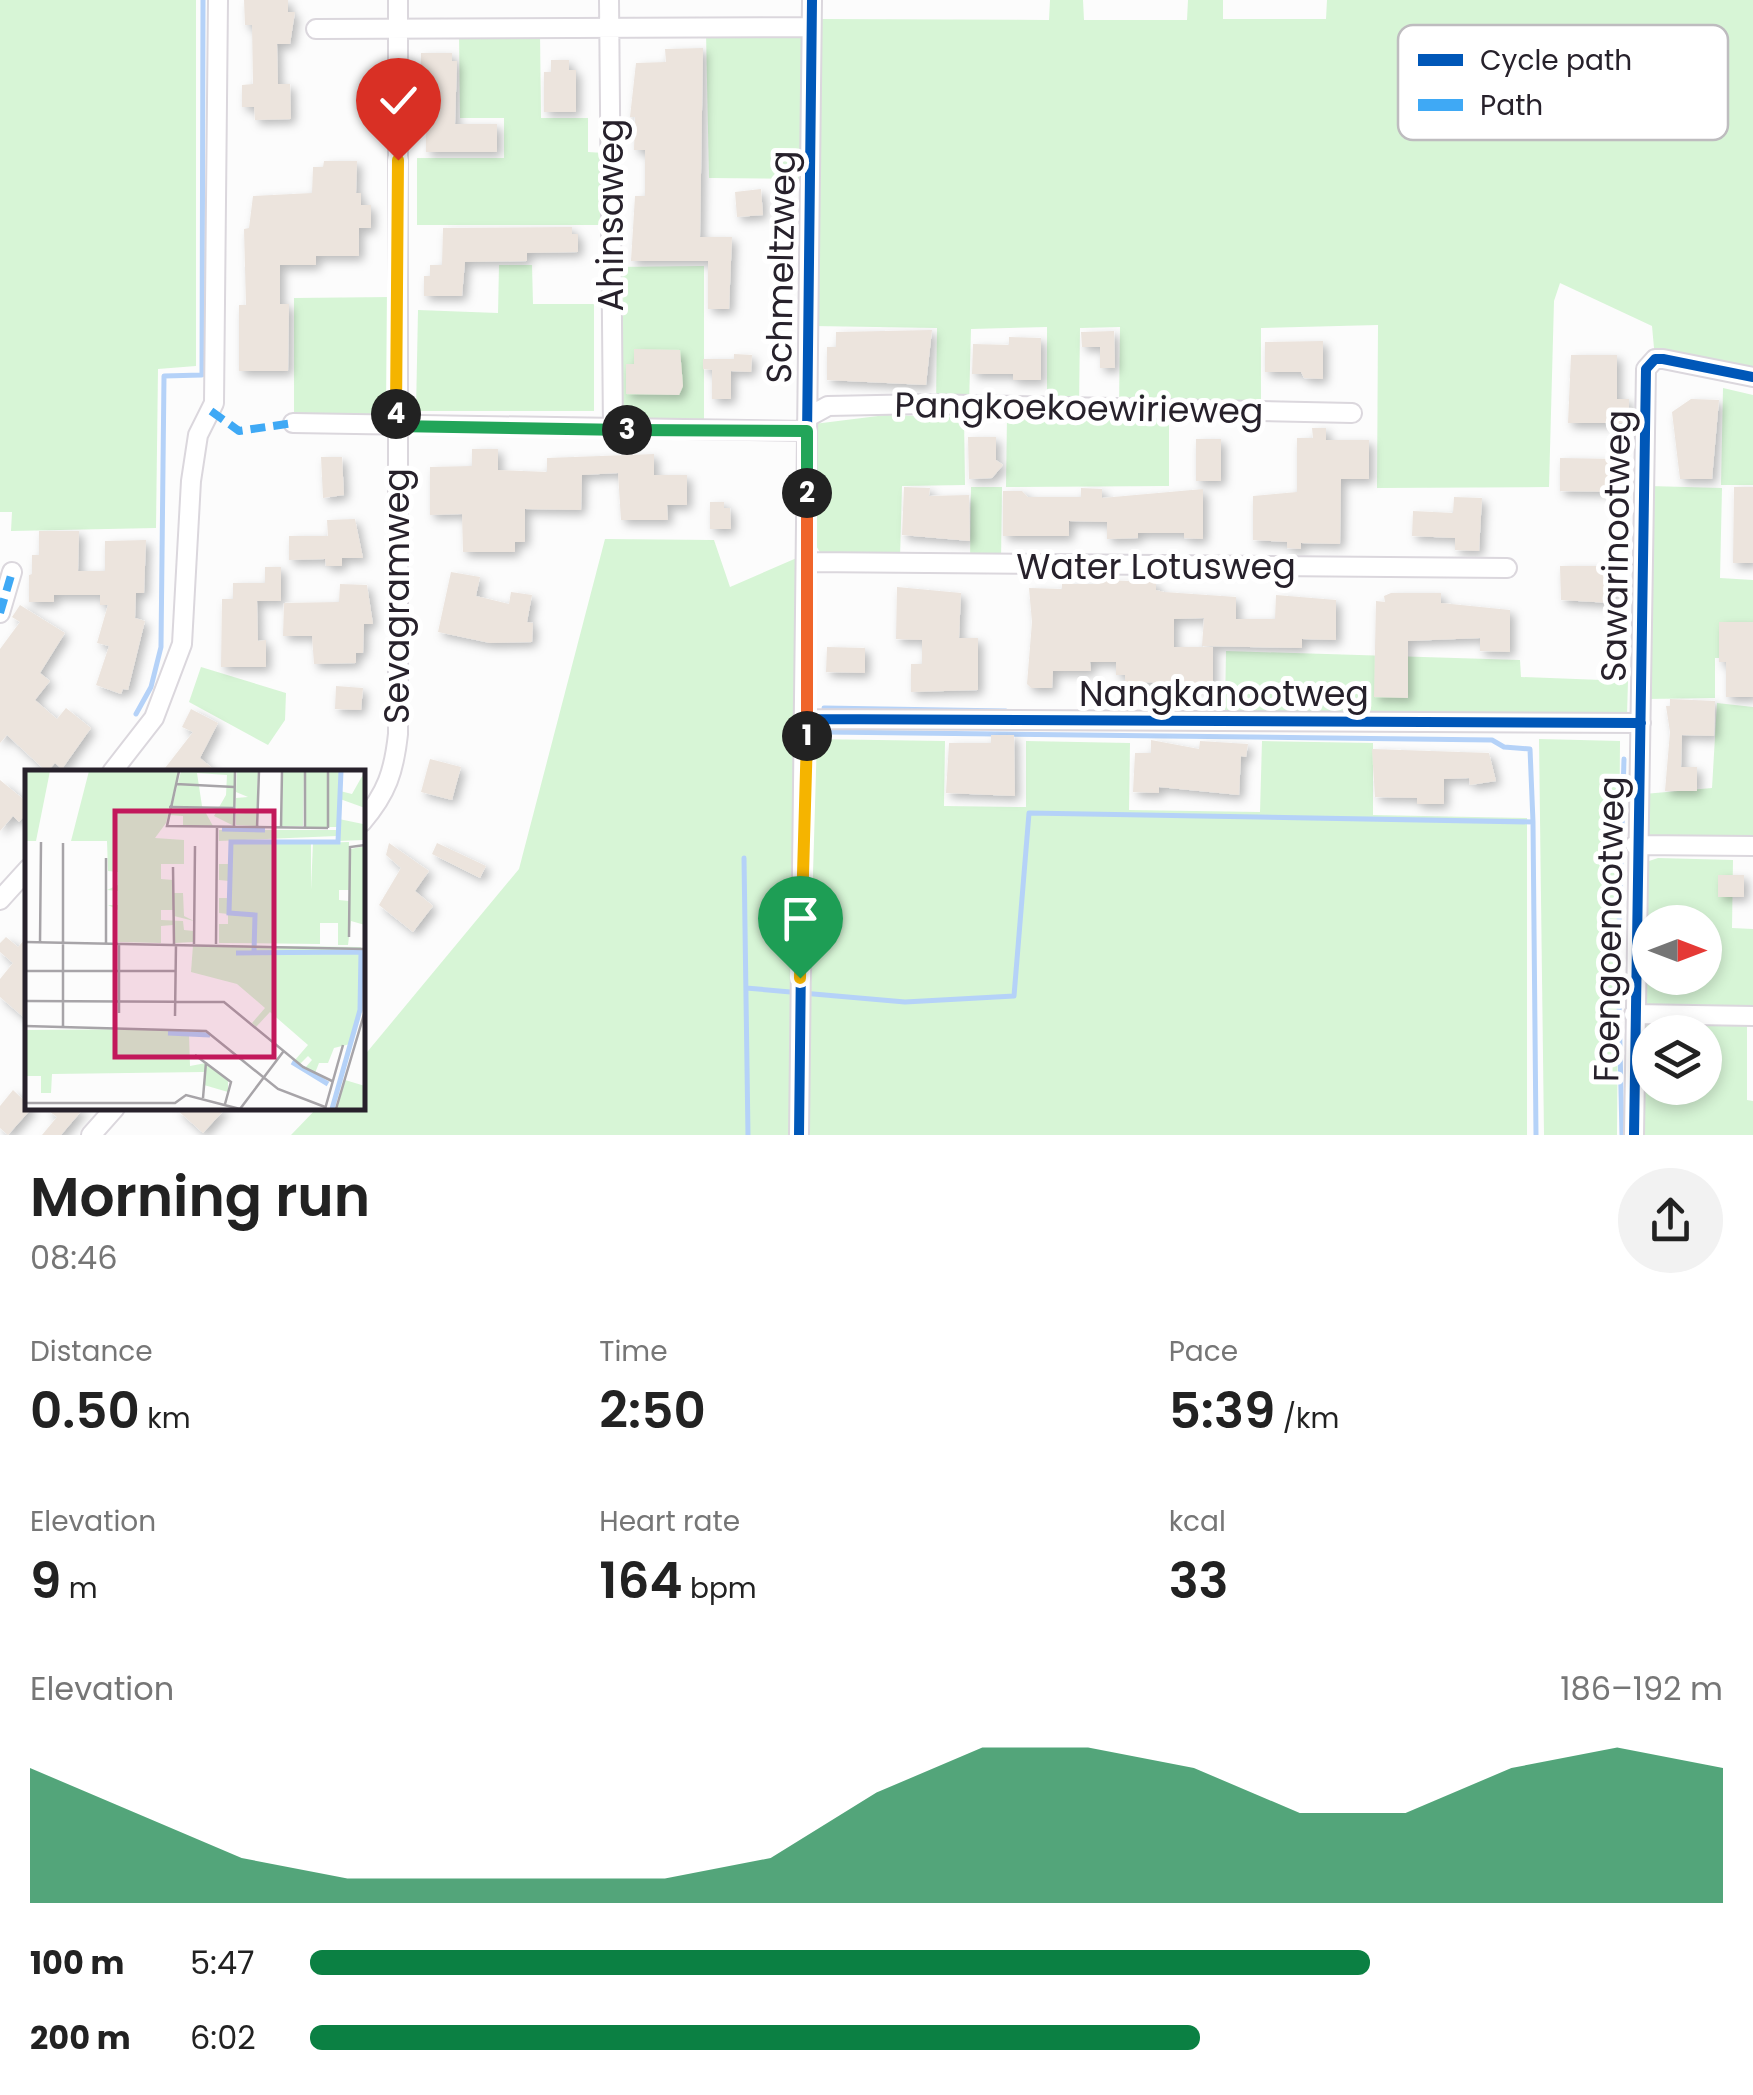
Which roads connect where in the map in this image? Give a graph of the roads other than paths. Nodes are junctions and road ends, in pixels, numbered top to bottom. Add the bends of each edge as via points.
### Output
1 (218, 0) edge
2 (398, 0) edge
3 (609, 0) edge
4 (812, 0) edge
5 (609, 26) junction
6 (811, 26) junction
7 (398, 28) junction
8 (316, 29) dead end
9 (1753, 377) edge
10 (1352, 414) dead end
11 (292, 423) dead end
12 (807, 424) junction
13 (396, 426) junction
14 (612, 430) junction
15 (806, 562) junction
16 (1506, 568) dead end
17 (12, 572) dead end
18 (0, 613) edge
19 (807, 719) junction
20 (1641, 723) junction
21 (114, 770) edge
22 (365, 819) edge
23 (1635, 845) junction
24 (1753, 846) edge
25 (25, 871) edge
26 (0, 900) edge
27 (1634, 1014) junction
28 (1753, 1016) edge
29 (113, 1110) edge
30 (91, 1135) edge
31 (799, 1135) edge
32 (1634, 1135) edge

1 - 21 street via 214,404 198,435 191,481 182,644 154,718
2 - 7 street, Sevagramweg
3 - 5 street, Ahinsaweg
4 - 6 street, Schmeltzweg
5 - 6 street
5 - 7 street
5 - 14 street, Ahinsaweg
6 - 12 street, Schmeltzweg
7 - 8 street
7 - 13 street, Sevagramweg
9 - 20 street, Sawarinootweg via 1663,359 1646,369
10 - 12 street, Pangkoekoewirieweg via 926,404 828,406
11 - 13 street, Pangkoekoewirieweg
12 - 14 street, Pangkoekoewirieweg
12 - 15 street, Schmeltzweg
13 - 14 street, Pangkoekoewirieweg
13 - 22 street, Sevagramweg via 398,734 394,772
15 - 16 street, Water Lotusweg
15 - 19 street, Schmeltzweg
17 - 18 street
19 - 20 street, Nangkanootweg
19 - 31 street, Schmeltzweg
20 - 23 street, Foengoenootweg
23 - 24 street
23 - 27 street, Foengoenootweg
25 - 26 street
27 - 28 street
27 - 32 street, Foengoenootweg
29 - 30 street

